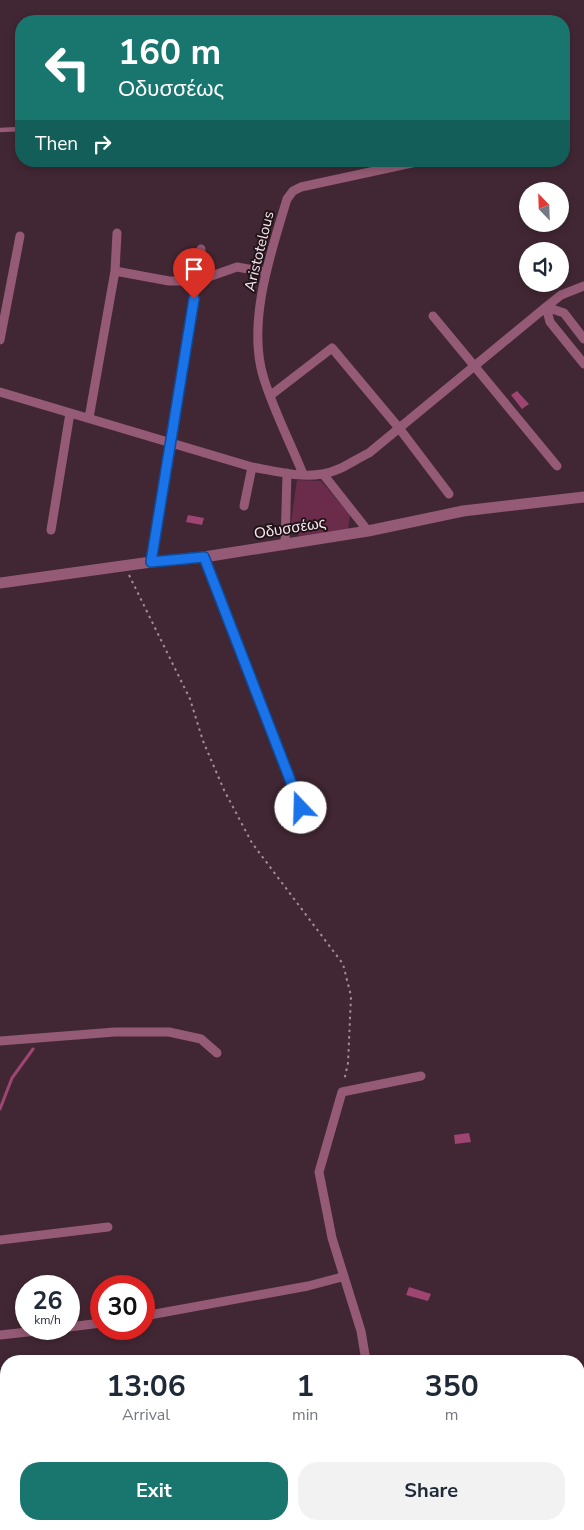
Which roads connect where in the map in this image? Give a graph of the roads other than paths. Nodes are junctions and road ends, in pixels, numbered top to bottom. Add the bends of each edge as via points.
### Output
1 (15, 129) edge
2 (0, 130) edge
3 (393, 167) edge
4 (117, 233) dead end
5 (20, 236) dead end
6 (201, 249) dead end
7 (115, 271) junction
8 (265, 272) junction
9 (197, 281) junction
10 (584, 286) edge
11 (546, 307) junction
12 (433, 316) dead end
13 (584, 339) edge
14 (0, 340) edge
15 (584, 364) edge
16 (474, 367) junction
17 (0, 392) edge
18 (271, 395) junction
19 (70, 414) junction
20 (89, 418) junction
21 (398, 428) junction
22 (172, 442) junction
23 (557, 466) dead end
24 (252, 467) junction
25 (287, 473) junction
26 (303, 474) junction
27 (322, 474) junction
28 (449, 494) dead end
29 (584, 497) edge
30 (244, 506) dead end
31 (50, 530) dead end
32 (368, 531) junction
33 (285, 545) junction
34 (204, 557) junction
35 (151, 562) junction
36 (0, 583) edge
37 (301, 808) dead end
38 (0, 1041) edge
39 (217, 1053) dead end
40 (421, 1076) dead end
41 (108, 1227) dead end
42 (0, 1240) edge
43 (342, 1277) junction
44 (155, 1314) edge
45 (15, 1333) edge
46 (0, 1335) edge
47 (365, 1355) edge

1 - 2 lane
3 - 8 street, Aristotelous via 293,191 287,199
4 - 7 street
5 - 14 street
6 - 9 street
7 - 9 street via 169,281
7 - 20 street
8 - 9 street via 237,267
8 - 18 street, Aristotelous via 258,337 263,377
9 - 22 street
10 - 11 street via 561,295
11 - 13 street via 564,313
11 - 15 street via 550,322
11 - 16 street
12 - 16 street
16 - 21 street
16 - 23 street
17 - 19 street
18 - 21 street via 332,348
18 - 26 street, Aristotelous
19 - 20 street
19 - 31 street
20 - 22 street
21 - 27 street via 369,453
21 - 28 street
22 - 24 street
22 - 35 street
24 - 25 street
24 - 30 street
25 - 26 street
25 - 33 street
26 - 27 street
27 - 32 street
29 - 32 street, Οδυσσέως via 463,511
32 - 33 street, Οδυσσέως
33 - 34 street, Οδυσσέως
34 - 35 street, Οδυσσέως
34 - 37 street
35 - 36 street, Οδυσσέως
38 - 39 street via 115,1032 169,1032 201,1039
40 - 43 street via 342,1092 319,1172
41 - 42 street
43 - 44 street
43 - 47 street via 361,1331
45 - 46 street

